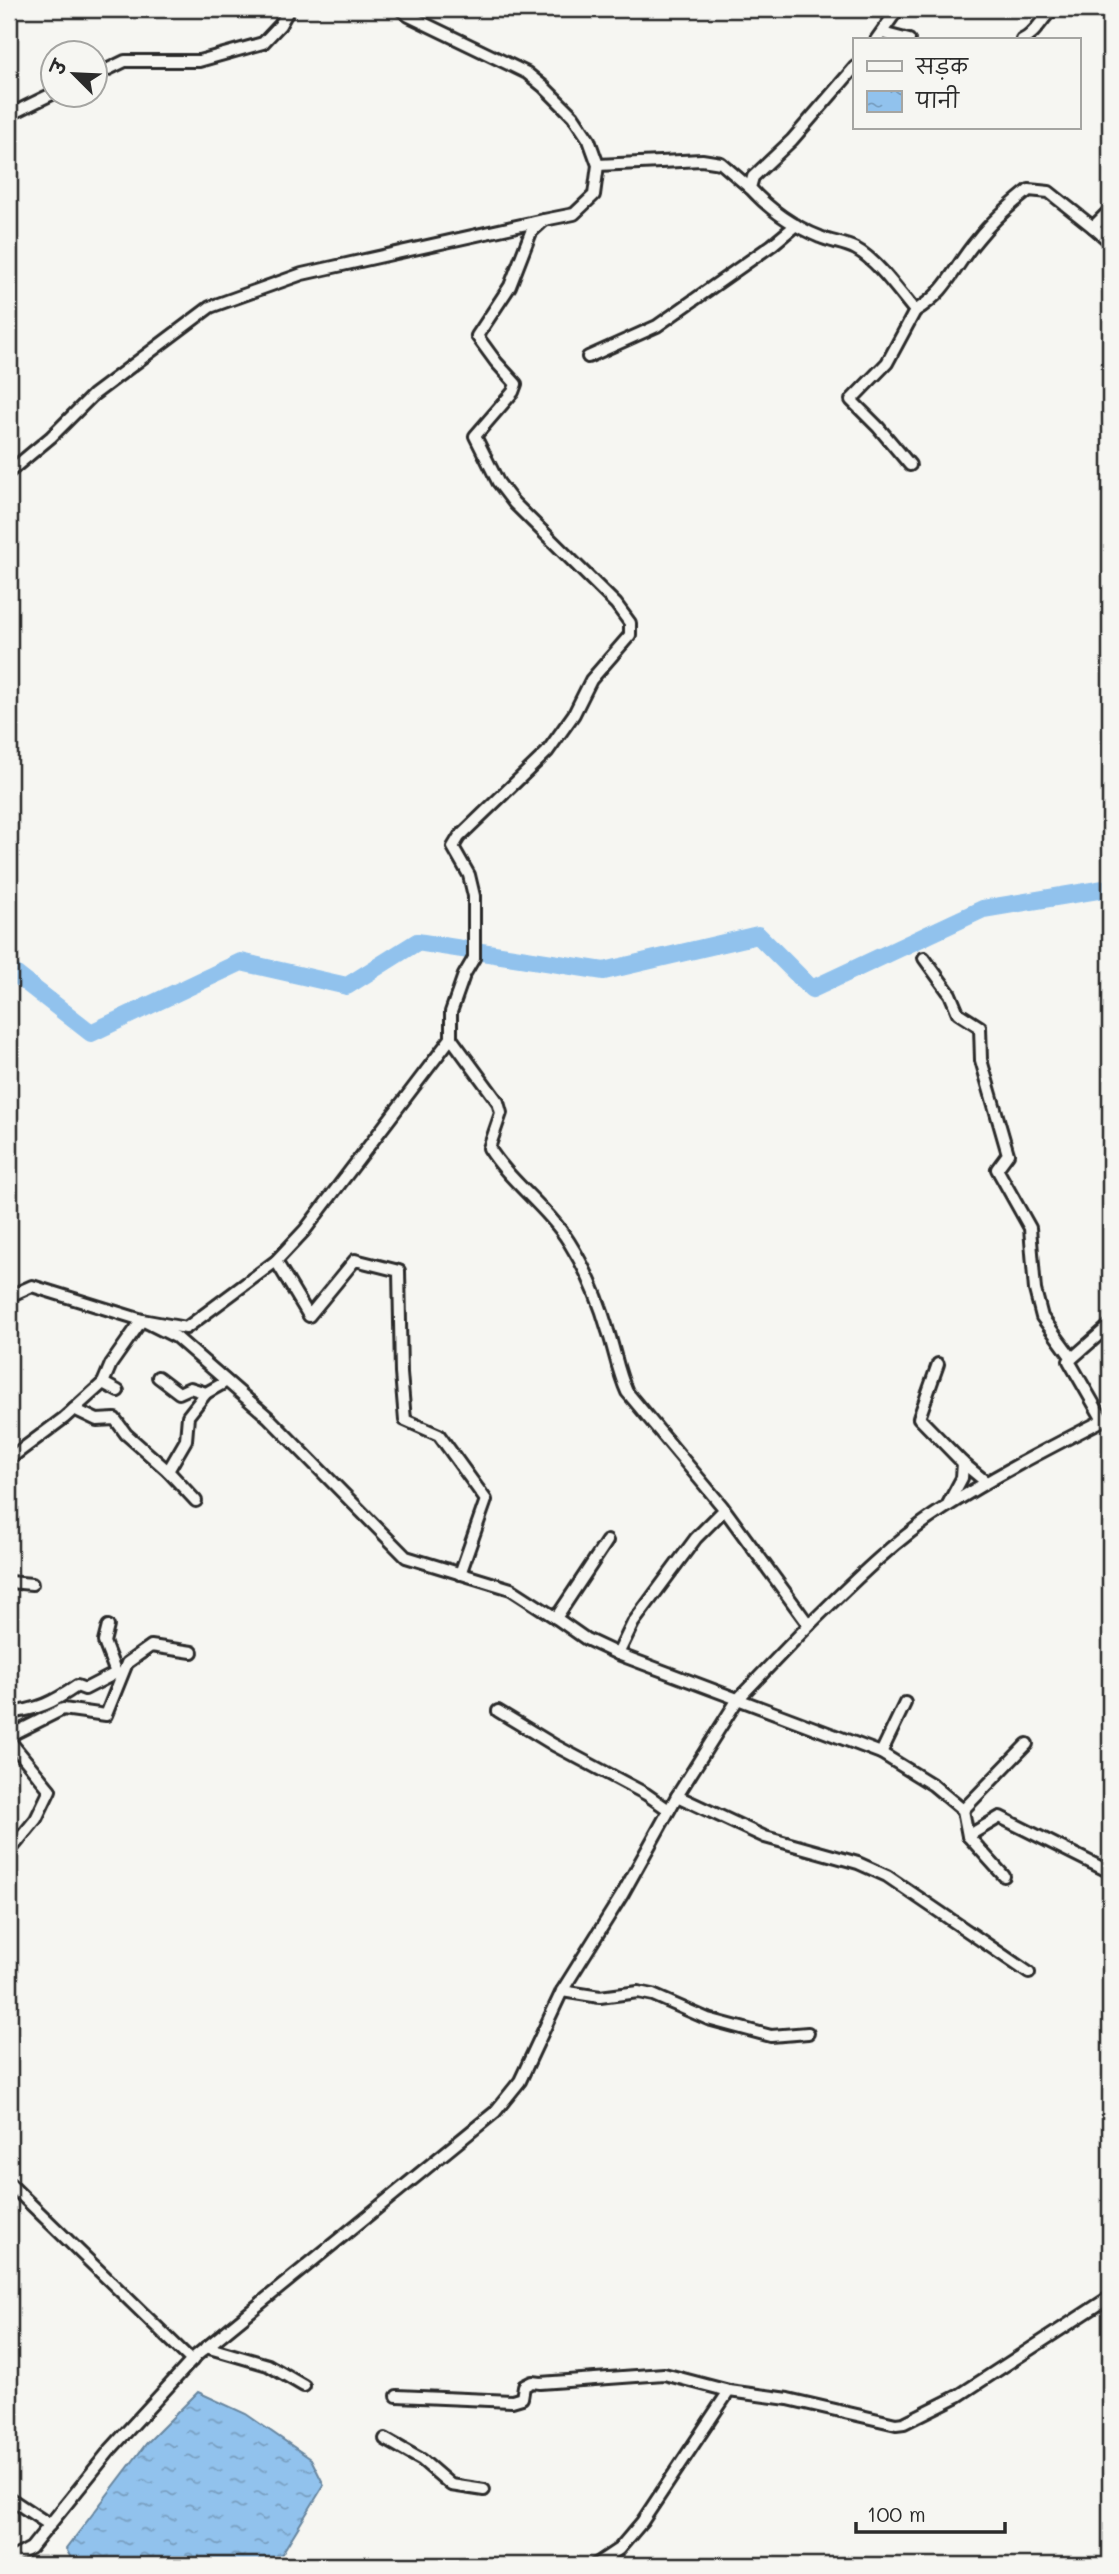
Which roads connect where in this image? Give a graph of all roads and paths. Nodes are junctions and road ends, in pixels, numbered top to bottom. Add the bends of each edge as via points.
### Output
1 (289, 9) edge
2 (400, 9) edge
3 (898, 9) edge
4 (1053, 9) edge
5 (879, 36) edge
6 (1027, 38) edge
7 (108, 69) edge
8 (853, 69) edge
9 (38, 101) edge
10 (9, 115) edge
11 (598, 164) junction
12 (750, 188) junction
13 (1110, 210) edge
14 (544, 220) junction
15 (796, 225) junction
16 (1093, 227) junction
17 (1110, 242) edge
18 (915, 311) junction
19 (588, 356) dead end
20 (910, 465) dead end
21 (9, 472) edge
22 (924, 958) dead end
23 (451, 1038) junction
24 (276, 1261) junction
25 (10, 1296) edge
26 (142, 1320) junction
27 (1110, 1325) edge
28 (1072, 1358) junction
29 (938, 1364) dead end
30 (158, 1377) dead end
31 (225, 1380) junction
32 (103, 1383) junction
33 (118, 1391) dead end
34 (206, 1393) junction
35 (74, 1409) junction
36 (1106, 1417) edge
37 (9, 1459) edge
38 (963, 1463) junction
39 (168, 1471) junction
40 (986, 1482) junction
41 (196, 1501) dead end
42 (947, 1507) junction
43 (724, 1510) junction
44 (607, 1541) dead end
45 (460, 1574) junction
46 (9, 1582) edge
47 (32, 1584) dead end
48 (556, 1618) junction
49 (809, 1625) junction
50 (108, 1626) dead end
51 (192, 1652) dead end
52 (618, 1654) junction
53 (738, 1699) junction
54 (905, 1703) dead end
55 (498, 1711) dead end
56 (9, 1713) edge
57 (9, 1738) edge
58 (1027, 1744) dead end
59 (881, 1753) junction
60 (677, 1796) junction
61 (669, 1810) junction
62 (963, 1811) junction
63 (968, 1836) junction
64 (9, 1852) edge
65 (1110, 1872) edge
66 (1004, 1876) dead end
67 (1030, 1973) dead end
68 (562, 1991) junction
69 (808, 2033) dead end
70 (9, 2183) edge
71 (1110, 2297) edge
72 (206, 2347) junction
73 (192, 2361) junction
74 (304, 2386) dead end
75 (729, 2391) junction
76 (397, 2396) dead end
77 (385, 2439) dead end
78 (484, 2490) dead end
79 (9, 2498) edge
80 (50, 2525) junction
81 (9, 2560) edge
82 (595, 2565) edge

1 - 7 street via 263,43 199,61 125,61
2 - 11 street via 527,73 573,116
3 - 5 street
4 - 6 street
8 - 12 street via 753,177
9 - 10 street
11 - 12 street via 702,160 721,163
11 - 14 street via 594,195 574,214
12 - 15 street
13 - 16 street
14 - 21 street via 302,274 210,307 93,395
14 - 23 street via 530,232 510,286 477,336 516,384 475,436 513,503 616,604 630,623 630,635 591,680 547,752 453,847 469,875 474,896 474,958 451,1012
15 - 18 street via 856,249
15 - 19 street via 657,326
16 - 17 street
16 - 18 street via 1049,192 1030,190 975,241 944,289
18 - 20 street via 887,363 851,400
22 - 28 street via 958,1013 980,1027 981,1060 1008,1154 998,1169 1030,1228 1042,1317
23 - 24 street via 305,1230
23 - 43 street via 498,1102 501,1113 489,1148 569,1242 593,1289 627,1392
24 - 26 street via 186,1328
24 - 45 street via 309,1316 355,1260 399,1271 405,1420 439,1435 486,1500
25 - 26 street via 32,1286
26 - 31 street via 176,1337
26 - 32 street
27 - 28 street
28 - 36 street via 1069,1361
29 - 38 street via 919,1418
30 - 34 street via 179,1393 190,1388
31 - 34 street
31 - 45 street via 268,1417 406,1557
32 - 33 street
32 - 35 street
34 - 39 street via 188,1416 186,1440
35 - 37 street
35 - 39 street via 97,1420 115,1419
36 - 40 street
38 - 40 street
38 - 42 street via 962,1478
39 - 41 street
40 - 42 street
42 - 49 street via 884,1554
43 - 49 street
43 - 52 street via 696,1538 633,1623
44 - 48 street
45 - 48 street via 511,1589
46 - 47 street
48 - 52 street
49 - 53 street
50 - 56 street via 104,1642 116,1673 85,1689 77,1686 51,1704
51 - 57 street via 150,1646 127,1663 106,1715 64,1709
52 - 53 street
53 - 59 street
53 - 60 street
54 - 59 street
55 - 61 street
57 - 64 street via 50,1790 36,1819
58 - 62 street
59 - 62 street
60 - 61 street
60 - 67 street via 765,1837 858,1863 887,1876
61 - 68 street
62 - 63 street
63 - 65 street via 1000,1817
63 - 66 street
68 - 69 street via 600,1997 638,1992 708,2019 771,2036
68 - 72 street via 520,2081 495,2112
70 - 73 street
71 - 75 street via 958,2396 904,2423
72 - 73 street
72 - 74 street via 268,2365
73 - 80 street via 110,2450
75 - 76 street via 664,2374 532,2382 524,2386 522,2398 512,2401
75 - 82 street via 642,2522 619,2549
77 - 78 street via 422,2460 451,2486
79 - 80 street
80 - 81 street via 31,2548

